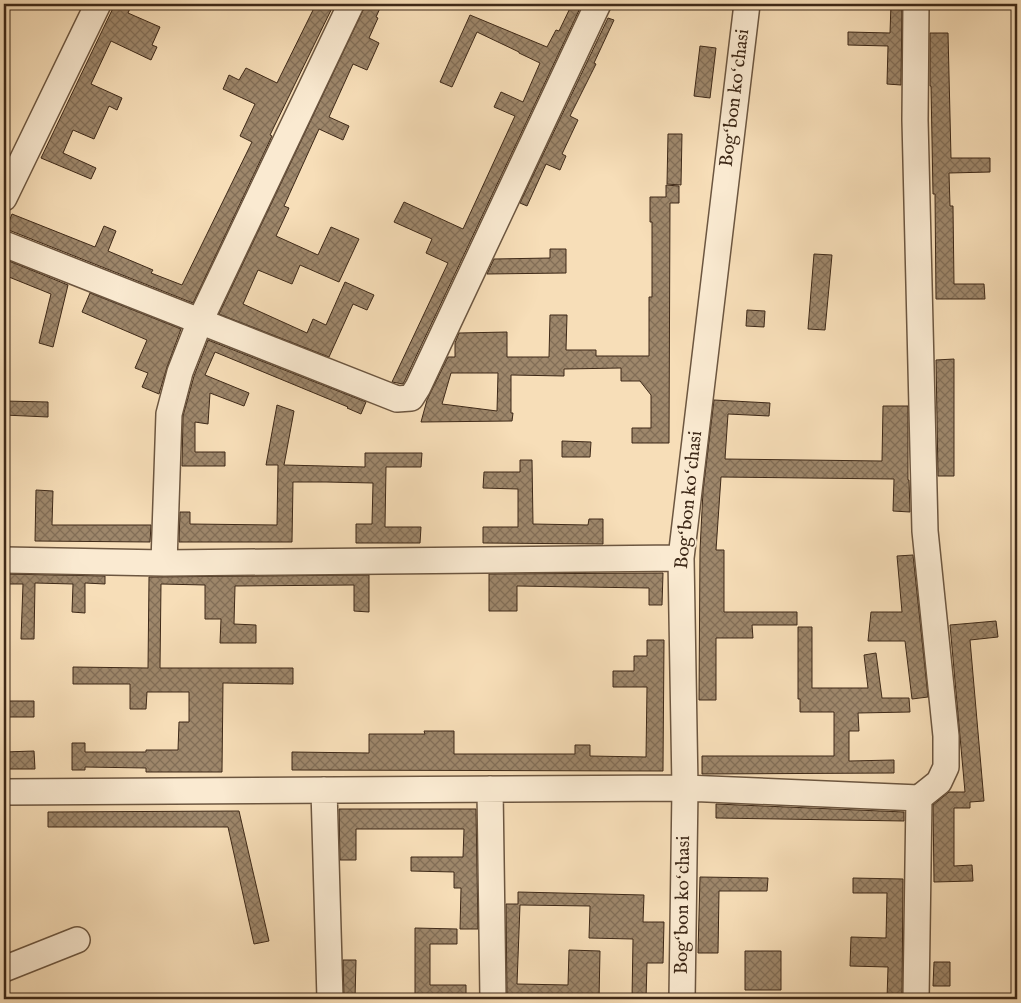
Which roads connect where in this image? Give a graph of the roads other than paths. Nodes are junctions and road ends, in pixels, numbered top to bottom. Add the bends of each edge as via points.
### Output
1 (98, 4) edge
2 (351, 4) edge
3 (598, 4) edge
4 (747, 4) edge
5 (916, 4) edge
6 (4, 198) edge
7 (4, 244) edge
8 (200, 321) junction
9 (681, 558) junction
10 (4, 560) edge
11 (164, 563) junction
12 (685, 788) junction
13 (490, 789) junction
14 (324, 790) junction
15 (4, 792) edge
16 (919, 798) junction
17 (76, 940) dead end
18 (4, 969) edge
19 (330, 999) edge
20 (493, 999) edge
21 (682, 999) edge
22 (916, 999) edge

1 - 6 street
2 - 8 street
3 - 8 street via 411,398 397,399
4 - 9 street, Bogʻbon koʻchasi
5 - 16 street via 915,120 925,531 946,736 946,767 939,782
7 - 8 street
8 - 11 street via 180,372 169,414
9 - 11 street
9 - 12 street, Bogʻbon koʻchasi
10 - 11 street
12 - 13 street
12 - 16 street
12 - 21 street, Bogʻbon koʻchasi
13 - 14 street
13 - 20 street
14 - 15 street
14 - 19 street
16 - 22 street
17 - 18 street

